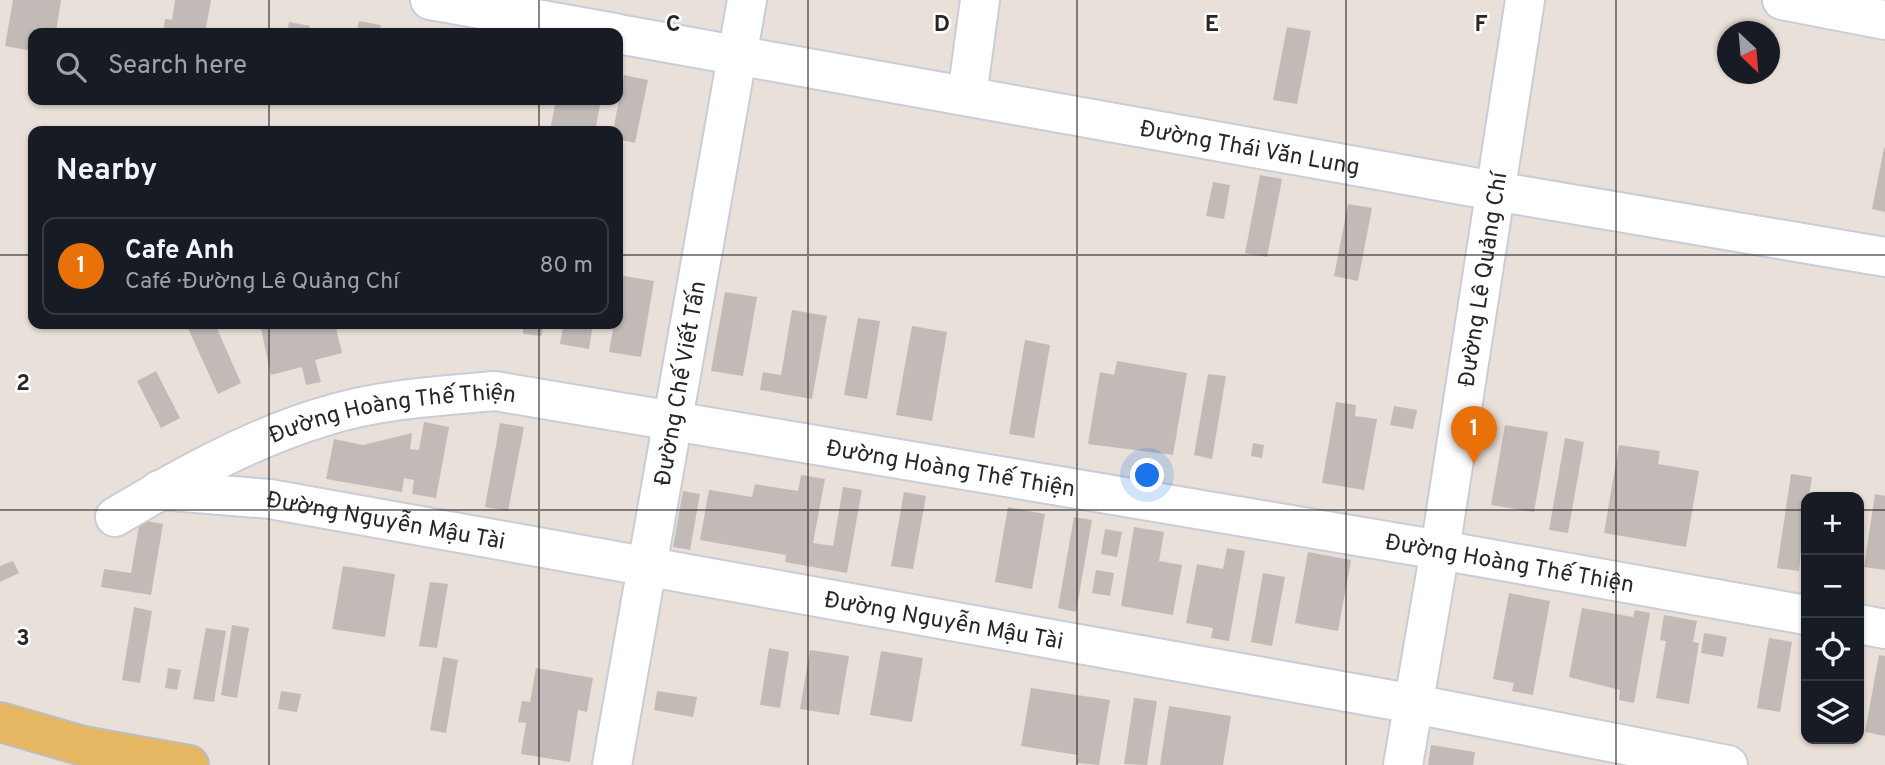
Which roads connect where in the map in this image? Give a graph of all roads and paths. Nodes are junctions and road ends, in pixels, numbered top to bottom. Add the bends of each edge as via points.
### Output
1 (430, 0) edge
2 (747, 0) edge
3 (980, 0) edge
4 (1525, 0) edge
5 (1782, 0) edge
6 (514, 7) edge
7 (1885, 20) edge
8 (594, 28) edge
9 (623, 35) edge
10 (737, 56) junction
11 (967, 96) junction
12 (1495, 191) junction
13 (1885, 257) edge
14 (673, 420) junction
15 (268, 438) junction
16 (159, 491) junction
17 (270, 499) junction
18 (115, 517) dead end
19 (1440, 550) junction
20 (647, 566) junction
21 (1801, 614) edge
22 (1864, 625) edge
23 (1885, 629) edge
24 (1414, 704) junction
25 (0, 722) edge
26 (189, 765) edge
27 (612, 765) edge
28 (1403, 765) edge
29 (1728, 765) edge

1 - 6 street, Đường Thái Văn Lung
2 - 10 street, Đường Chế Viết Tấn
3 - 11 street
4 - 12 street, Đường Lê Quảng Chí
5 - 7 street
6 - 8 street, Đường Thái Văn Lung
9 - 10 street, Đường Thái Văn Lung
10 - 11 street, Đường Thái Văn Lung
10 - 14 street, Đường Chế Viết Tấn
11 - 12 street, Đường Thái Văn Lung
12 - 13 street, Đường Thái Văn Lung
12 - 19 street, Đường Lê Quảng Chí
14 - 15 street, Đường Hoàng Thế Thiện via 495,391 412,399 327,415
14 - 19 street, Đường Hoàng Thế Thiện
14 - 20 street, Đường Chế Viết Tấn
15 - 16 street, Đường Hoàng Thế Thiện via 231,451
15 - 17 street via 265,466
16 - 17 street, Đường Nguyễn Mậu Tài
16 - 18 street, Đường Hoàng Thế Thiện
17 - 20 street, Đường Nguyễn Mậu Tài
19 - 21 street, Đường Hoàng Thế Thiện
19 - 24 street, Đường Lê Quảng Chí
20 - 24 street, Đường Nguyễn Mậu Tài
20 - 27 street, Đường Chế Viết Tấn
22 - 23 street
24 - 28 street, Đường Lê Quảng Chí
24 - 29 street, Đường Nguyễn Mậu Tài
25 - 26 main road via 83,746

